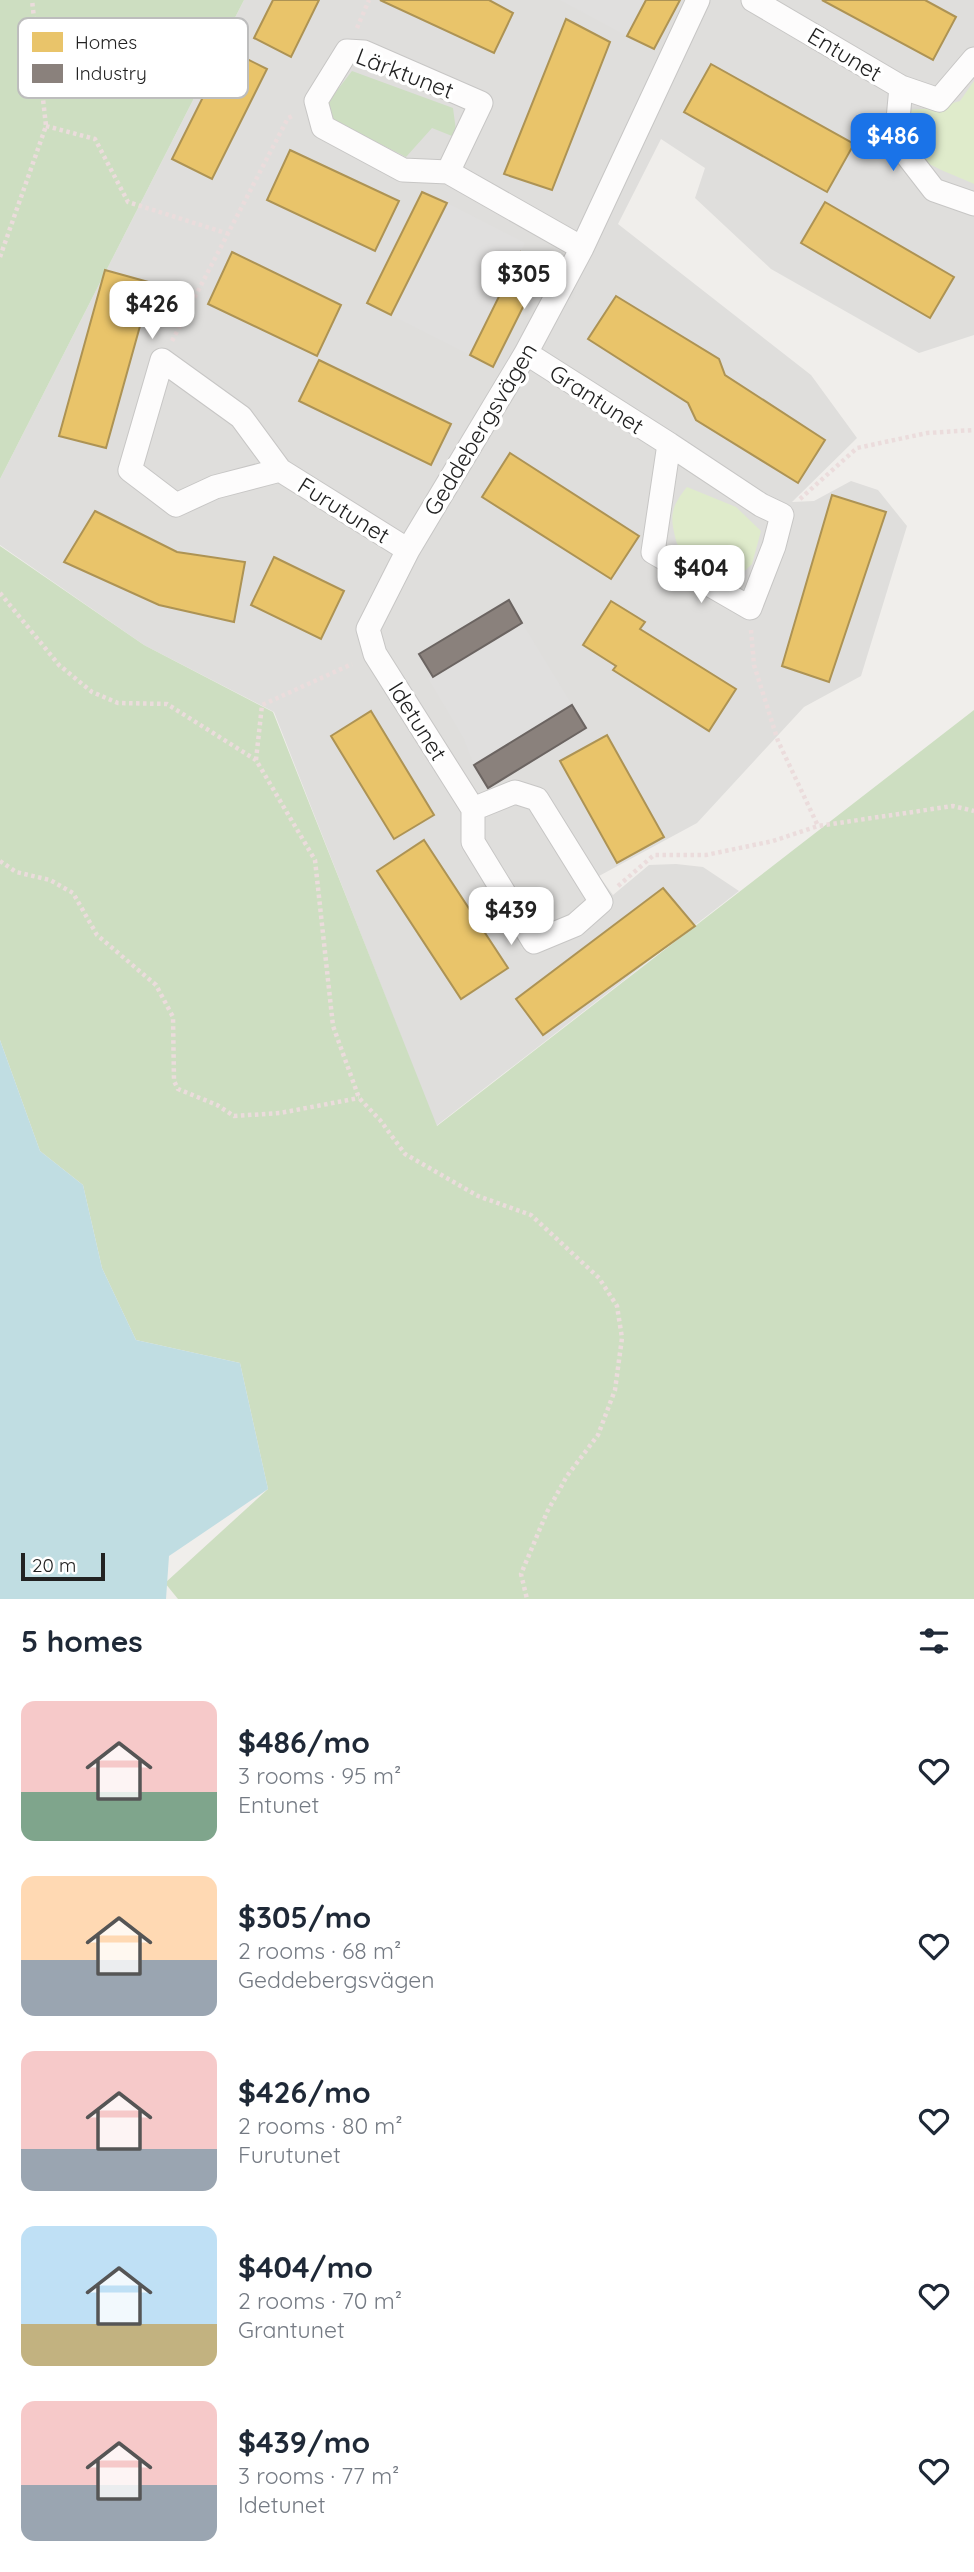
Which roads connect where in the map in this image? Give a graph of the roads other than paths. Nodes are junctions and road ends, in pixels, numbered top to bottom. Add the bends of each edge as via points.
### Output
1 (698, 0) edge
2 (753, 0) edge
3 (974, 59) edge
4 (901, 87) junction
5 (448, 172) junction
6 (974, 204) edge
7 (582, 248) junction
8 (526, 354) junction
9 (668, 444) junction
10 (280, 470) junction
11 (408, 550) junction
12 (368, 629) joint
13 (474, 809) junction

1 - 7 street, Geddebergsvägen
2 - 4 street, Entunet
3 - 4 street, Entunet via 939,100
4 - 6 street, Entunet via 896,141 934,190
5 - 5 street, Lärktunet via 403,170 323,127 316,101 347,51 363,52 481,103
5 - 7 street
7 - 8 street, Geddebergsvägen
8 - 9 street, Grantunet
8 - 11 street, Geddebergsvägen
9 - 9 street, Grantunet via 653,552 750,608 782,515
10 - 10 street, Furutunet via 241,416 162,360 130,470 176,505 215,487
10 - 11 street, Furutunet
11 - 12 street, Geddebergsvägen
12 - 13 street, Idetunet via 375,654
13 - 13 street via 474,842 534,942 575,925 601,902 537,799 515,792

